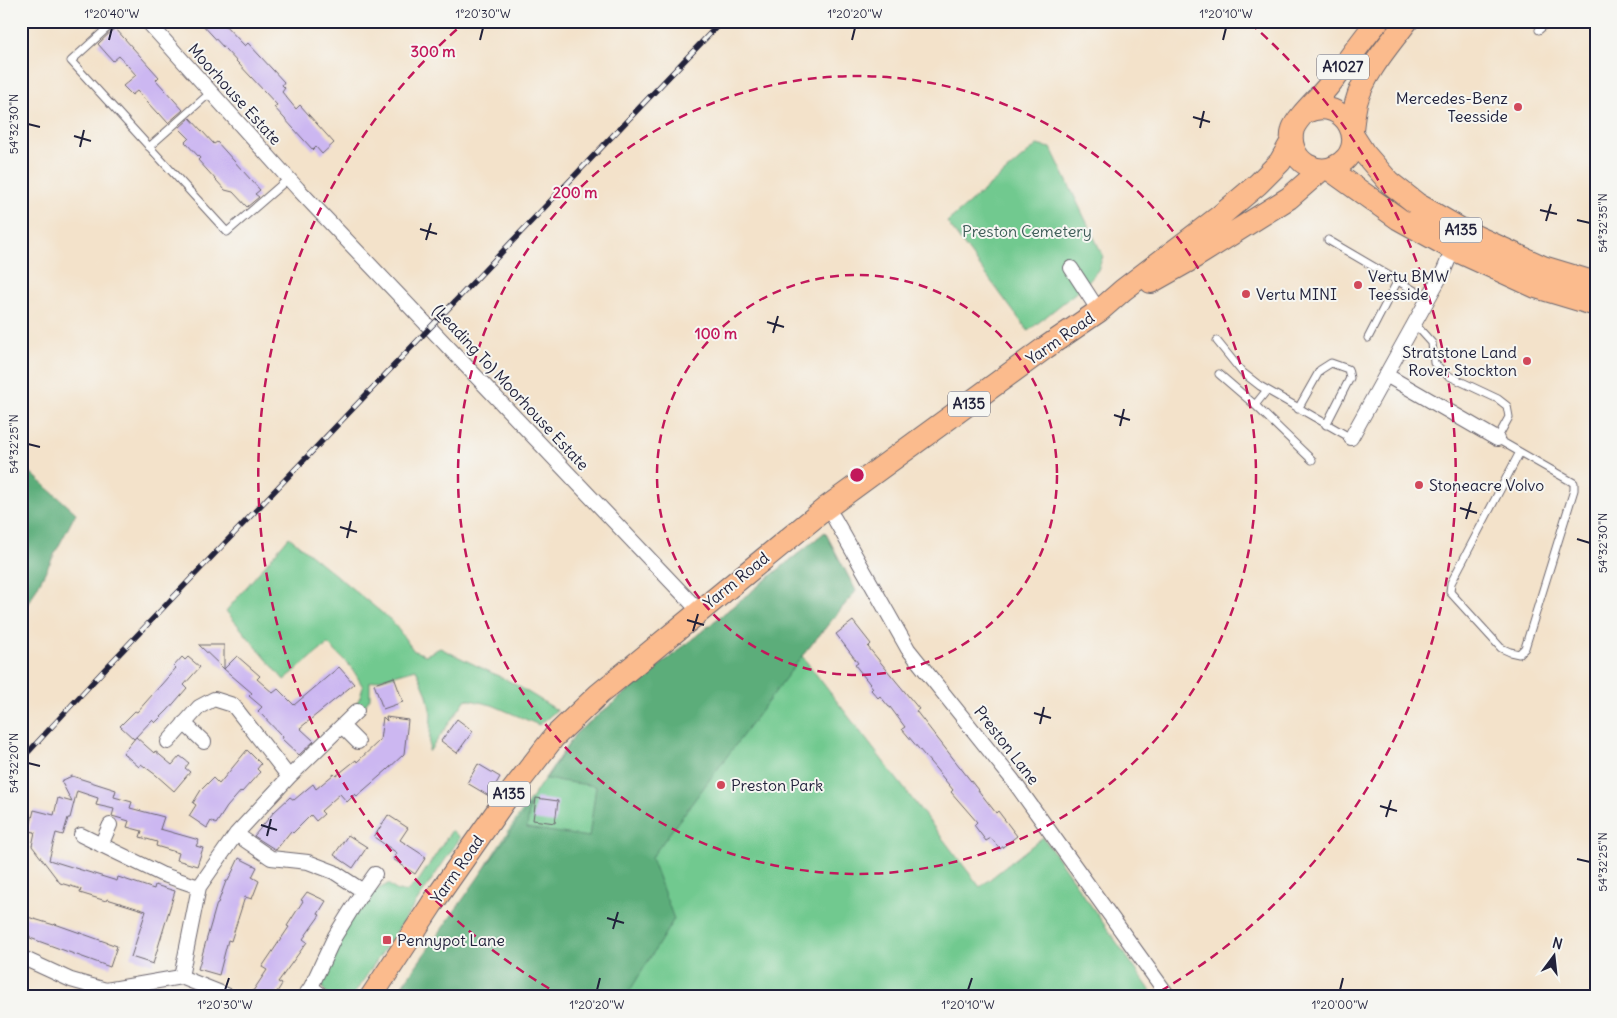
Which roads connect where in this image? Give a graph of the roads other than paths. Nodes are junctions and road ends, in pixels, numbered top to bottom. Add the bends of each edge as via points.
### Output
1 (115, 21) edge
2 (147, 21) edge
3 (1378, 21) edge
4 (1408, 21) edge
5 (1549, 21) edge
6 (1539, 30) dead end
7 (210, 93) junction
8 (1306, 112) junction
9 (1352, 133) junction
10 (1292, 141) junction
11 (149, 147) junction
12 (1325, 169) junction
13 (293, 184) junction
14 (1328, 240) dead end
15 (1453, 249) junction
16 (1071, 268) dead end
17 (1398, 280) junction
18 (1596, 283) edge
19 (1428, 298) junction
20 (1596, 305) edge
21 (1106, 306) junction
22 (1414, 323) junction
23 (1368, 338) dead end
24 (1217, 341) dead end
25 (1219, 374) dead end
26 (1386, 375) junction
27 (1267, 390) junction
28 (1255, 405) junction
29 (1298, 409) junction
30 (1326, 425) junction
31 (1351, 438) joint
32 (1496, 438) junction
33 (1520, 452) junction
34 (1312, 460) dead end
35 (826, 508) junction
36 (699, 610) junction
37 (357, 711) dead end
38 (184, 723) junction
39 (342, 726) junction
40 (168, 742) dead end
41 (204, 742) dead end
42 (358, 742) dead end
43 (289, 777) junction
44 (110, 825) dead end
45 (236, 834) junction
46 (81, 835) dead end
47 (101, 845) junction
48 (375, 874) dead end
49 (199, 886) junction
50 (362, 891) junction
51 (21, 957) edge
52 (181, 977) junction
53 (308, 992) edge
54 (228, 996) edge
55 (324, 997) edge
56 (371, 997) edge
57 (1169, 997) edge

1 - 11 lane via 71,62
2 - 7 street, Moorhouse Estate
3 - 8 main road, A1027
4 - 9 main road, A1027 via 1363,86 1356,103
5 - 6 lane
7 - 11 lane
7 - 13 street, Moorhouse Estate
8 - 9 main road via 1321,108 1337,112 1344,116
8 - 10 main road via 1296,122
9 - 12 main road via 1348,156 1337,166
9 - 18 main road, A135 via 1364,154 1389,182 1417,204 1464,231 1542,267
10 - 12 main road via 1298,158 1304,164
10 - 21 main road, A135 via 1280,162 1258,184
11 - 13 lane via 227,232
12 - 15 main road, A135 via 1404,222
12 - 21 main road, A135 via 1289,198 1163,276
13 - 36 street, (Leading To) Moorhouse Estate
14 - 17 lane
15 - 19 street
15 - 20 main road, A135 via 1536,287
16 - 21 street
17 - 19 lane
17 - 23 lane
19 - 22 street
21 - 35 main road, Yarm Road / A135
22 - 26 street
22 - 32 lane via 1432,343 1434,363 1447,375 1506,406 1509,417
24 - 27 lane via 1242,372
25 - 28 lane
26 - 31 street
26 - 32 street
27 - 28 lane
27 - 29 lane
28 - 34 lane
29 - 30 lane
29 - 30 lane via 1325,365 1331,363 1348,369 1350,378
30 - 31 lane
32 - 33 lane
33 - 33 lane via 1450,592 1501,648 1519,654 1525,648 1574,490 1574,483
35 - 36 main road, Yarm Road / A135
35 - 57 street, Preston Lane via 908,649 1012,779
36 - 56 main road, Yarm Road / A135 via 599,694 554,737 505,800
37 - 39 street
38 - 40 street
38 - 41 street
38 - 43 street via 199,707 214,699 233,705
39 - 42 street
39 - 43 street
43 - 45 street
44 - 47 street
45 - 49 street
45 - 50 street via 271,858 308,862 334,872
46 - 47 street
47 - 49 street via 161,874
48 - 50 street
49 - 52 street
50 - 53 street via 335,936
51 - 52 street via 71,980 106,990
52 - 54 street
53 - 55 street

